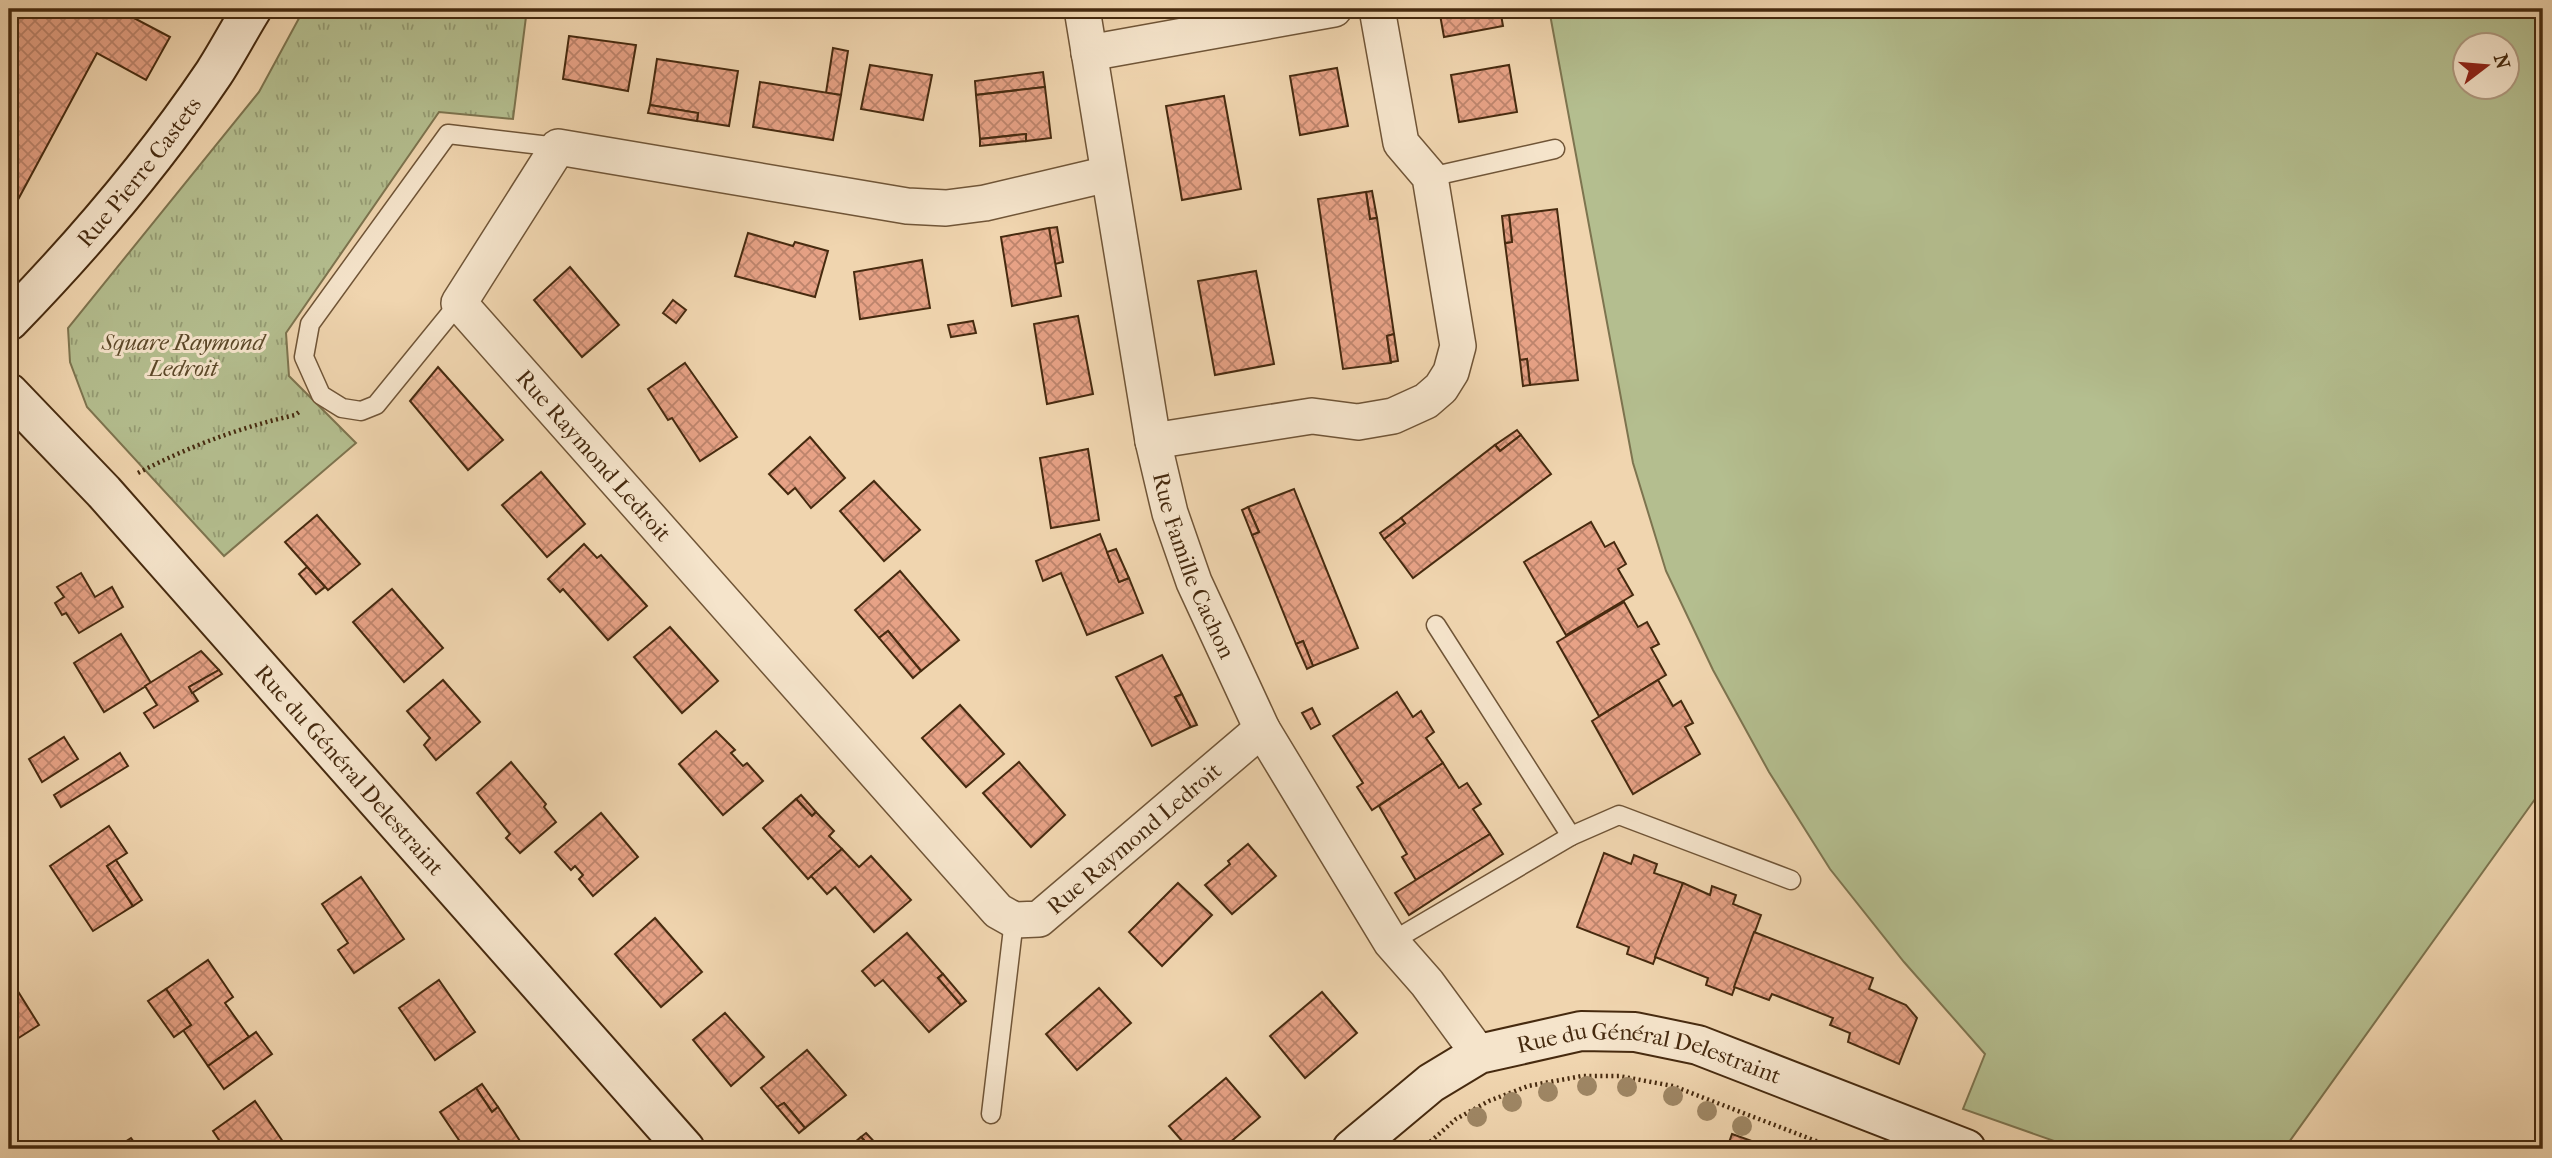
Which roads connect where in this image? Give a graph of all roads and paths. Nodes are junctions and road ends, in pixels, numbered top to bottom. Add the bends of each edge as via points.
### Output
1 (252, 9) edge
2 (1082, 9) edge
3 (1334, 9) edge
4 (1377, 9) edge
5 (1089, 53) junction
6 (558, 147) junction
7 (1555, 149) dead end
8 (1108, 174) junction
9 (1430, 177) junction
10 (459, 303) junction
11 (9, 321) edge
12 (9, 393) edge
13 (321, 395) junction
14 (1153, 441) junction
15 (104, 492) junction
16 (1436, 625) dead end
17 (1262, 729) junction
18 (1570, 836) junction
19 (1791, 880) dead end
20 (1014, 920) junction
21 (1391, 942) junction
22 (1479, 1054) junction
23 (991, 1114) dead end
24 (685, 1149) edge
25 (1352, 1149) edge
26 (1422, 1149) edge
27 (1837, 1149) edge
28 (1966, 1149) edge

1 - 11 street, Rue Pierre Castets via 214,72 132,184
2 - 5 street, Rue Famille Cachon
3 - 5 street
4 - 9 street via 1401,143
5 - 8 street, Rue Famille Cachon
6 - 8 street via 907,206 946,208
6 - 10 street
6 - 13 lane via 448,134 310,324 304,357
7 - 9 lane
8 - 14 street, Rue Famille Cachon
9 - 14 street via 1458,346 1451,372 1440,388 1426,401 1393,416 1358,422 1312,416
10 - 13 lane via 376,405 361,411 342,408
10 - 20 street, Rue Raymond Ledroit via 999,911
12 - 15 street, Rue du Général Delestraint
13 - 15 path via 295,415 244,427 180,451
14 - 17 street, Rue Famille Cachon via 1170,513 1194,582
15 - 24 street, Rue du Général Delestraint
16 - 18 lane
17 - 20 street, Rue Raymond Ledroit via 1039,919
17 - 21 street, Rue Famille Cachon
18 - 19 lane via 1619,815
18 - 21 lane
20 - 23 lane
21 - 22 street, Rue Famille Cachon
22 - 25 street, Rue du Général Delestraint via 1431,1083
22 - 28 street, Rue du Général Delestraint via 1581,1031 1635,1032 1698,1045
26 - 27 path via 1456,1119 1489,1101 1528,1086 1582,1076 1619,1076 1673,1086

